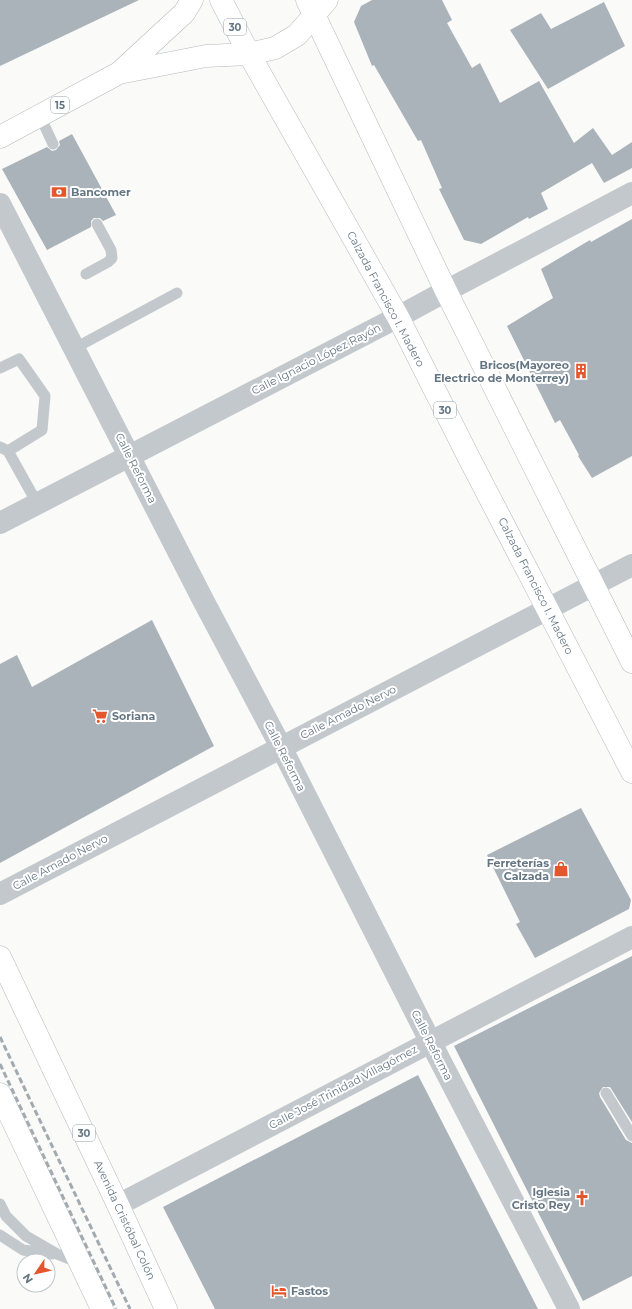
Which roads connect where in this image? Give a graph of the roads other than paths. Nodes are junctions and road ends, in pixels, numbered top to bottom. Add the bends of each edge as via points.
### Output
1 (192, 0) edge
2 (221, 0) edge
3 (317, 5) edge
4 (249, 54) junction
5 (119, 72) junction
6 (40, 116) junction
7 (0, 137) edge
8 (53, 144) dead end
9 (632, 194) edge
10 (0, 204) edge
11 (97, 224) dead end
12 (86, 274) dead end
13 (446, 291) junction
14 (177, 293) dead end
15 (398, 317) junction
16 (74, 348) junction
17 (0, 368) edge
18 (4, 449) edge
19 (130, 455) junction
20 (37, 504) junction
21 (0, 523) edge
22 (632, 565) edge
23 (594, 585) junction
24 (548, 609) junction
25 (632, 662) edge
26 (281, 747) junction
27 (632, 772) edge
28 (0, 894) edge
29 (632, 937) edge
30 (0, 957) edge
31 (430, 1041) junction
32 (606, 1093) dead end
33 (0, 1094) edge
34 (632, 1136) edge
35 (0, 1204) edge
36 (118, 1205) junction
37 (0, 1235) edge
38 (57, 1254) junction
39 (80, 1264) junction
40 (102, 1309) edge
41 (166, 1309) edge
42 (569, 1309) edge

1 - 5 main road, 15 via 184,13
2 - 4 main road, Calzada Francisco I. Madero / 30
3 - 4 main road, 15 via 297,35 275,48
3 - 13 main road
4 - 5 main road, 15 via 206,56
4 - 15 main road, Calzada Francisco I. Madero / 30
5 - 6 main road, 15
6 - 7 main road, 15
6 - 8 lane
9 - 13 street, Calle Ignacio López Rayón
10 - 16 street, Calle Reforma
11 - 12 lane via 111,250 112,258
13 - 15 street, Calle Ignacio López Rayón
13 - 23 main road
14 - 16 lane
15 - 19 street, Calle Ignacio López Rayón
15 - 24 main road, Calzada Francisco I. Madero / 30
16 - 19 street, Calle Reforma
17 - 18 lane via 19,359 45,396 42,430
18 - 20 lane
19 - 20 street, Calle Ignacio López Rayón
19 - 26 street, Calle Reforma
20 - 21 street, Calle Ignacio López Rayón
22 - 23 street, Calle Amado Nervo
23 - 24 street, Calle Amado Nervo
23 - 25 main road
24 - 26 street, Calle Amado Nervo
24 - 27 main road, Calzada Francisco I. Madero / 30
26 - 28 street, Calle Amado Nervo
26 - 31 street, Calle Reforma
29 - 31 street, Calle José Trinidad Villagómez
30 - 36 main road, Avenida Cristóbal Colón / 30
31 - 36 street, Calle José Trinidad Villagómez
31 - 42 street, Calle Reforma
32 - 34 lane
33 - 39 main road
35 - 38 lane via 6,1216 26,1236
36 - 41 main road, Avenida Cristóbal Colón / 30
37 - 38 lane via 23,1250
38 - 39 lane
39 - 40 main road

